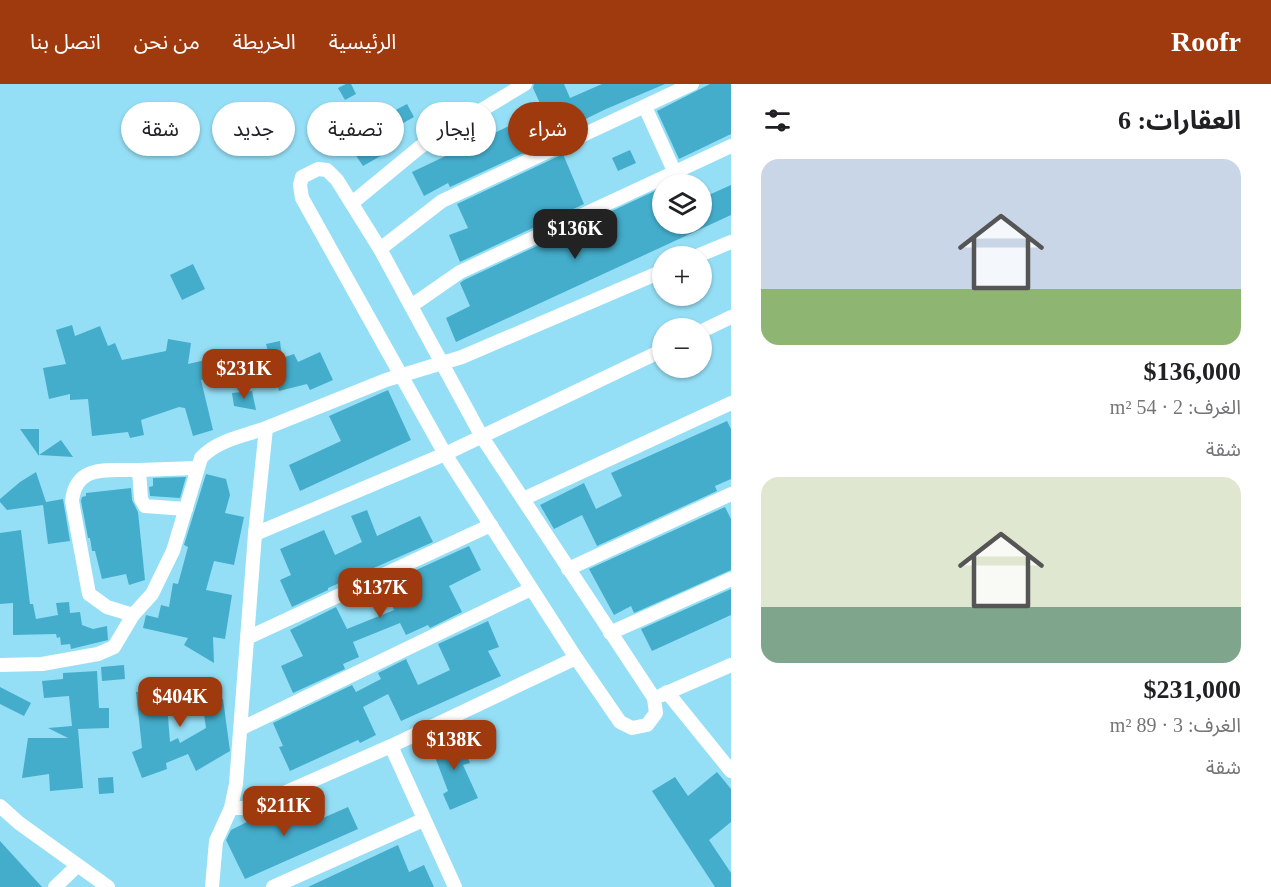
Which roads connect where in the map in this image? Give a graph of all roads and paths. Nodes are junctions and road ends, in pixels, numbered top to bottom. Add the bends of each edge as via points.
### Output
1 (525, 84) edge
2 (692, 84) edge
3 (645, 107) junction
4 (731, 146) edge
5 (675, 173) junction
6 (352, 203) junction
7 (731, 242) edge
8 (380, 249) junction
9 (712, 250) edge
10 (652, 276) edge
11 (411, 306) junction
12 (731, 317) edge
13 (712, 326) edge
14 (652, 355) edge
15 (442, 363) junction
16 (404, 375) junction
17 (731, 403) edge
18 (266, 428) junction
19 (482, 437) junction
20 (445, 454) junction
21 (196, 468) junction
22 (139, 470) junction
23 (731, 494) edge
24 (523, 499) junction
25 (186, 509) junction
26 (491, 525) junction
27 (255, 534) junction
28 (568, 569) junction
29 (731, 579) edge
30 (531, 589) junction
31 (133, 615) junction
32 (610, 633) junction
33 (247, 638) junction
34 (576, 658) junction
35 (0, 665) edge
36 (731, 665) edge
37 (661, 695) junction
38 (242, 728) junction
39 (391, 746) junction
40 (731, 771) edge
41 (0, 806) edge
42 (231, 808) junction
43 (423, 820) junction
44 (77, 866) junction
45 (56, 887) edge
46 (108, 887) edge
47 (212, 887) edge
48 (273, 887) edge
49 (455, 887) edge

1 - 6 street via 420,147
2 - 3 street
3 - 5 street
3 - 8 street via 442,201
4 - 5 street
5 - 11 street via 460,272
6 - 8 street
6 - 16 street via 327,170 310,171 302,177 302,198
7 - 9 street
8 - 11 street
10 - 15 street
11 - 15 street
12 - 13 street
14 - 19 street
15 - 16 street
15 - 19 street
16 - 18 street
16 - 20 street
17 - 24 street
18 - 21 street via 208,450
18 - 27 street
19 - 20 street
19 - 24 street
20 - 26 street
20 - 27 street
21 - 22 street
21 - 25 street
22 - 25 street via 145,506
22 - 31 street via 84,475 74,489 72,501 88,594 107,607
23 - 28 street
24 - 28 street
25 - 31 street via 162,574 152,594
26 - 30 street
26 - 33 street
27 - 33 street
28 - 32 street
29 - 32 street
30 - 34 street
30 - 38 street
31 - 35 street via 108,651 42,664
32 - 37 street
33 - 38 street
34 - 37 street via 625,726 639,728 652,720
34 - 39 street
36 - 37 street
37 - 40 street
38 - 42 street
39 - 42 street via 250,808
39 - 43 street
41 - 44 street
42 - 47 street via 216,841
43 - 48 street
43 - 49 street
44 - 45 street
44 - 46 street

